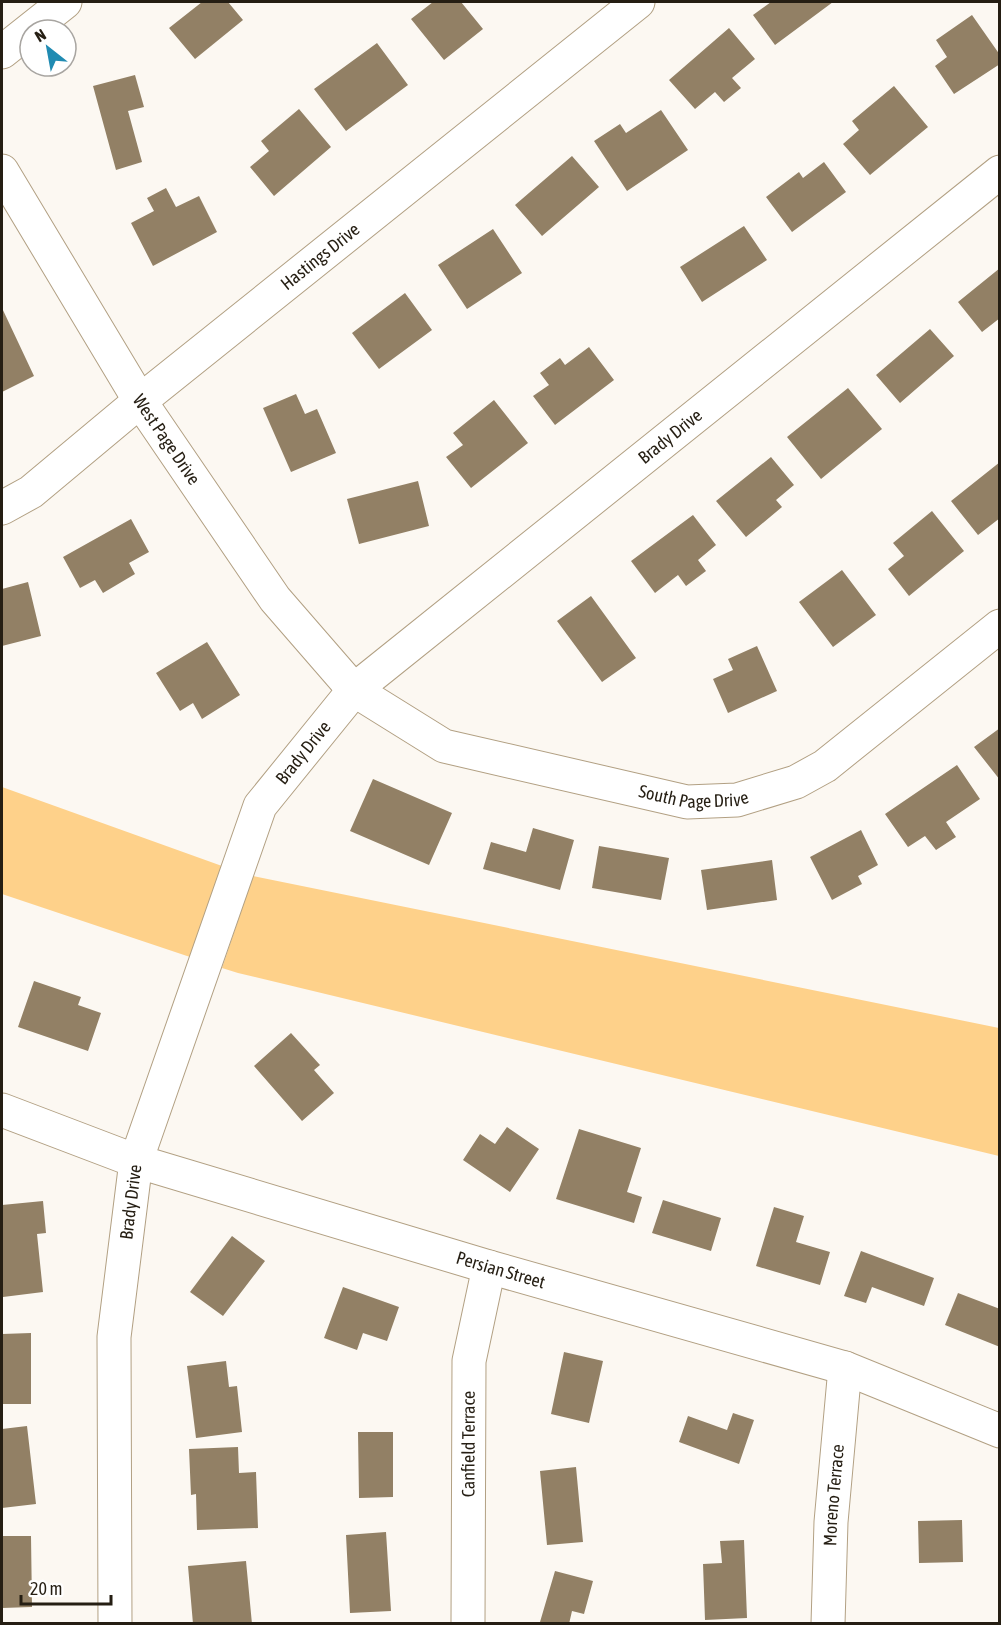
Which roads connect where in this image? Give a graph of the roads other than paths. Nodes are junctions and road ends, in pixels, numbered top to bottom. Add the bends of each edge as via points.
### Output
1 (65, 2) edge
2 (638, 2) edge
3 (2, 52) edge
4 (2, 171) edge
5 (999, 172) edge
6 (140, 401) junction
7 (2, 508) edge
8 (999, 626) edge
9 (354, 690) junction
10 (2, 1110) edge
11 (136, 1161) junction
12 (489, 1267) junction
13 (845, 1368) junction
14 (999, 1431) edge
15 (115, 1623) edge
16 (468, 1623) edge
17 (828, 1623) edge

1 - 3 street
2 - 6 street, Hastings Drive
4 - 6 street, West Page Drive
5 - 9 street, Brady Drive
6 - 7 street, Hastings Drive via 31,492
6 - 9 street, West Page Drive via 275,599
8 - 9 street, South Page Drive via 825,765 796,782 736,800 687,802 444,746
9 - 11 street, Brady Drive via 260,806
10 - 11 street, Persian Street
11 - 12 street, Persian Street
11 - 15 street, Brady Drive via 114,1337
12 - 13 street, Persian Street
12 - 16 street, Canfield Terrace via 469,1361
13 - 14 street, Persian Street
13 - 17 street, Moreno Terrace via 831,1522

